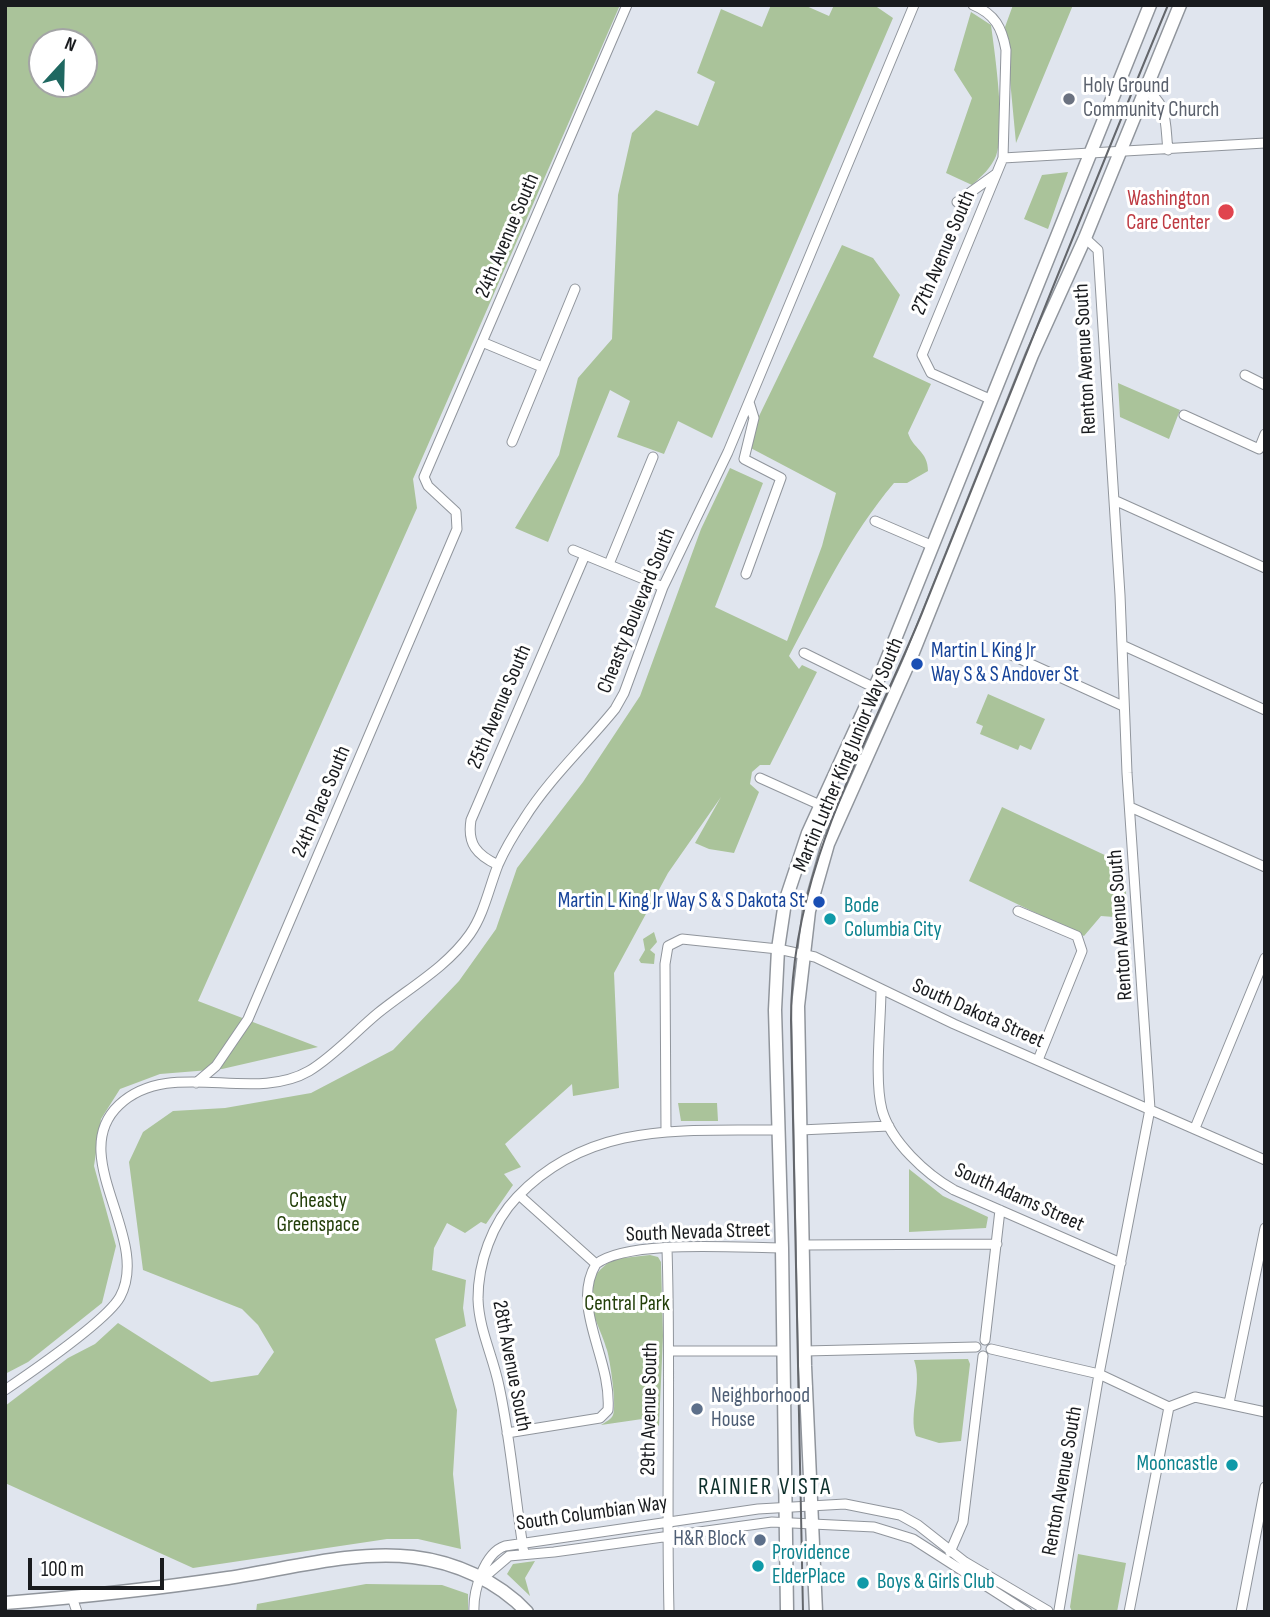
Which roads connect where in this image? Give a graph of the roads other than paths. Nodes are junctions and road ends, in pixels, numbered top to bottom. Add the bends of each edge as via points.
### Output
1 (626, 5) edge
2 (914, 5) edge
3 (974, 5) edge
4 (1150, 5) edge
5 (1180, 5) edge
6 (1144, 90) junction
7 (1265, 143) edge
8 (1168, 150) junction
9 (1120, 154) junction
10 (1089, 156) junction
11 (1003, 158) junction
12 (997, 173) junction
13 (957, 202) dead end
14 (1085, 238) junction
15 (575, 289) dead end
16 (482, 342) junction
17 (542, 367) junction
18 (1245, 375) dead end
19 (1265, 385) edge
20 (992, 400) junction
21 (750, 402) junction
22 (1184, 415) dead end
23 (1265, 434) edge
24 (512, 442) dead end
25 (653, 457) dead end
26 (1114, 500) junction
27 (875, 521) dead end
28 (458, 522) joint
29 (933, 546) junction
30 (573, 550) dead end
31 (585, 555) junction
32 (609, 564) junction
33 (1265, 568) edge
34 (746, 574) dead end
35 (663, 587) junction
36 (1122, 645) junction
37 (998, 649) dead end
38 (804, 653) dead end
39 (874, 688) junction
40 (1123, 706) junction
41 (1265, 709) edge
42 (760, 778) dead end
43 (820, 805) junction
44 (1130, 807) junction
45 (498, 865) junction
46 (1265, 867) edge
47 (1018, 911) dead end
48 (778, 949) junction
49 (802, 954) junction
50 (1265, 958) edge
51 (881, 989) junction
52 (1038, 1060) junction
53 (196, 1083) junction
54 (1150, 1109) junction
55 (889, 1126) junction
56 (1195, 1128) junction
57 (779, 1130) junction
58 (800, 1130) junction
59 (666, 1131) junction
60 (1265, 1160) edge
61 (519, 1195) junction
62 (1000, 1210) junction
63 (1265, 1228) edge
64 (997, 1244) junction
65 (803, 1245) junction
66 (782, 1248) junction
67 (667, 1249) junction
68 (1121, 1263) junction
69 (596, 1265) junction
70 (985, 1340) junction
71 (976, 1347) junction
72 (992, 1349) junction
73 (670, 1351) junction
74 (782, 1351) junction
75 (805, 1351) junction
76 (982, 1356) junction
77 (1099, 1374) junction
78 (5, 1390) edge
79 (1229, 1403) junction
80 (1169, 1407) junction
81 (1265, 1412) edge
82 (507, 1433) junction
83 (1265, 1487) edge
84 (812, 1505) junction
85 (785, 1508) junction
86 (667, 1522) junction
87 (785, 1522) junction
88 (813, 1522) junction
89 (667, 1538) junction
90 (523, 1549) junction
91 (951, 1550) junction
92 (945, 1559) junction
93 (482, 1579) junction
94 (72, 1597) junction
95 (5, 1604) edge
96 (1048, 1611) edge
97 (1060, 1611) edge
98 (77, 1612) edge
99 (474, 1612) edge
100 (527, 1612) edge
101 (669, 1612) edge
102 (786, 1612) edge
103 (816, 1612) edge
104 (1027, 1612) edge
105 (1129, 1612) edge
106 (1241, 1612) edge

1 - 16 street, 24th Avenue South
2 - 21 street, Cheasty Boulevard South
3 - 11 street via 988,13 1003,35 1006,50
4 - 10 main road, Martin Luther King Junior Way South
5 - 6 main road, Martin Luther King Junior Way South
6 - 8 street via 1162,104
6 - 9 main road, Martin Luther King Junior Way South
7 - 8 street
8 - 9 street
9 - 10 street
9 - 14 main road, Martin Luther King Junior Way South
10 - 11 street
10 - 20 main road, Martin Luther King Junior Way South
11 - 12 street, 27th Avenue South
12 - 13 street
12 - 20 street, 27th Avenue South via 923,346 923,362 931,373
14 - 26 street, Renton Avenue South via 1098,250
14 - 49 main road, Martin Luther King Junior Way South via 832,835 813,892
15 - 17 street
16 - 17 street
16 - 28 street, 24th Avenue South via 425,482 456,512
17 - 24 street
18 - 19 street
20 - 29 main road, Martin Luther King Junior Way South
21 - 34 street via 754,418 744,459 781,478
21 - 35 street, Cheasty Boulevard South
22 - 23 street via 1259,449
25 - 32 street
26 - 33 street
26 - 36 street, Renton Avenue South
27 - 29 street
28 - 53 street, 24th Place South via 248,1019 216,1066
29 - 39 main road, Martin Luther King Junior Way South
30 - 31 street
31 - 32 street
31 - 45 street, 25th Avenue South via 471,820 473,846
32 - 35 street
35 - 45 street, Cheasty Boulevard South via 615,709 533,805
36 - 40 street, Renton Avenue South
36 - 41 street
37 - 40 street
38 - 39 street
39 - 43 main road, Martin Luther King Junior Way South
40 - 44 street, Renton Avenue South
42 - 43 street
43 - 48 main road, Martin Luther King Junior Way South via 785,902
44 - 46 street
44 - 54 street, Renton Avenue South
45 - 53 street, Cheasty Boulevard South via 479,916 463,942 321,1062 307,1072 269,1082
47 - 52 street via 1077,936 1082,944
48 - 49 street, South Dakota Street
48 - 57 main road, Martin Luther King Junior Way South
48 - 59 street, South Dakota Street via 682,939 668,946
49 - 51 street, South Dakota Street
49 - 58 main road, Martin Luther King Junior Way South
50 - 56 street
51 - 52 street, South Dakota Street
51 - 55 street via 881,1101
52 - 54 street, South Dakota Street
53 - 78 street, Cheasty Boulevard South via 145,1089 112,1114 103,1138 102,1165 126,1247 124,1289 103,1317
54 - 56 street, South Dakota Street
54 - 68 street, Renton Avenue South
55 - 58 street
55 - 62 street, South Adams Street via 939,1181
56 - 60 street, South Dakota Street
57 - 59 street
57 - 66 main road, Martin Luther King Junior Way South
58 - 65 main road, Martin Luther King Junior Way South
59 - 61 street via 615,1139 572,1154
61 - 69 street
61 - 82 street, 28th Avenue South via 501,1217 486,1250 478,1289 481,1326 497,1377
62 - 64 street
62 - 68 street, South Adams Street
63 - 79 street
64 - 65 street
64 - 70 street
65 - 75 main road, Martin Luther King Junior Way South
66 - 67 street, South Nevada Street
66 - 74 main road, Martin Luther King Junior Way South
67 - 69 street, South Nevada Street via 621,1252
67 - 73 street, 29th Avenue South
68 - 77 street, Renton Avenue South
69 - 82 street via 586,1304 604,1367 606,1413 600,1418
70 - 71 street
70 - 72 street
71 - 75 street
71 - 76 street
72 - 76 street
72 - 77 street
73 - 74 street
73 - 86 street, 29th Avenue South
74 - 85 main road, Martin Luther King Junior Way South
75 - 84 main road, Martin Luther King Junior Way South
76 - 91 street via 963,1522
77 - 80 street
77 - 97 street, Renton Avenue South
79 - 80 street via 1195,1397
79 - 81 street
80 - 105 street
82 - 90 street, 28th Avenue South
83 - 106 street
84 - 85 street, South Columbian Way
84 - 88 main road, Martin Luther King Junior Way South
84 - 91 street, South Columbian Way via 880,1509 918,1525
85 - 86 street, South Columbian Way
85 - 87 main road, Martin Luther King Junior Way South
86 - 89 street, 29th Avenue South
86 - 90 street, South Columbian Way
87 - 88 street, South Columbian Way
87 - 89 street, South Columbian Way
87 - 102 main road, Martin Luther King Junior Way South
88 - 92 street, South Columbian Way via 874,1527 913,1539
88 - 103 main road, Martin Luther King Junior Way South
89 - 90 street, South Columbian Way
89 - 101 street, 29th Avenue South
90 - 93 street, South Columbian Way
91 - 92 street
91 - 96 street, South Columbian Way
92 - 104 street, South Columbian Way
93 - 94 main road via 422,1559 386,1556
93 - 99 street
93 - 100 main road via 502,1589
94 - 95 main road
94 - 98 street
96 - 97 street

